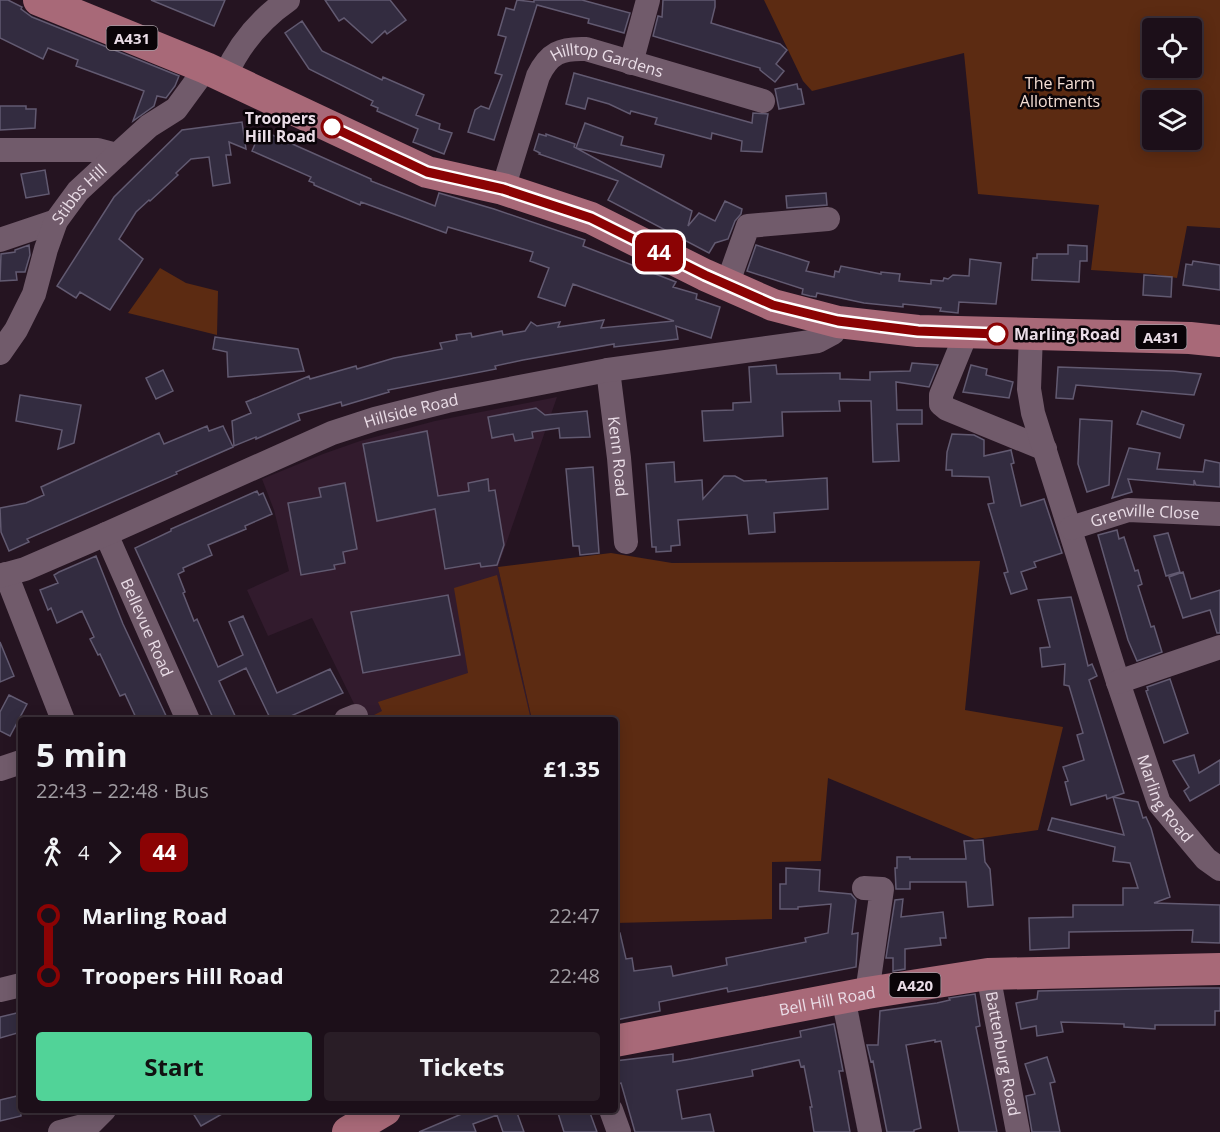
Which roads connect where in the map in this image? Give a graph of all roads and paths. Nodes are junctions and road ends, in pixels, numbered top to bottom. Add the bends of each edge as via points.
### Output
1 (39, 0) edge
2 (648, 0) edge
3 (280, 2) edge
4 (631, 63) junction
5 (215, 72) junction
6 (763, 101) dead end
7 (0, 150) edge
8 (117, 154) junction
9 (503, 189) junction
10 (828, 219) dead end
11 (56, 221) junction
12 (0, 240) edge
13 (727, 285) junction
14 (838, 321) junction
15 (966, 334) junction
16 (1030, 334) junction
17 (1220, 341) edge
18 (0, 353) edge
19 (608, 370) junction
20 (1045, 448) junction
21 (1220, 514) edge
22 (1071, 528) junction
23 (106, 534) junction
24 (626, 542) dead end
25 (2, 575) edge
26 (1220, 647) edge
27 (1118, 682) junction
28 (62, 717) edge
29 (188, 717) edge
30 (18, 763) edge
31 (0, 769) edge
32 (1220, 869) edge
33 (864, 888) dead end
34 (1220, 969) edge
35 (988, 974) junction
36 (18, 986) edge
37 (0, 990) edge
38 (855, 995) junction
39 (618, 1040) edge
40 (101, 1113) edge
41 (612, 1113) edge
42 (60, 1132) edge
43 (619, 1132) edge
44 (870, 1132) edge
45 (1018, 1132) edge

1 - 5 main road, A431
2 - 4 street
3 - 5 street
4 - 6 street, Hilltop Gardens
4 - 9 street, Hilltop Gardens via 573,48 544,62
5 - 8 street, Stibbs Hill via 176,109
5 - 9 main road, A431 via 427,172
7 - 8 street via 98,150
8 - 11 street, Stibbs Hill via 78,191
9 - 13 main road, A431 via 591,218
10 - 13 street via 748,226
11 - 12 street
11 - 18 street, Stibbs Hill via 34,294
13 - 14 main road, A431 via 773,305
14 - 15 main road, A431
14 - 19 street, Hillside Road via 833,333 818,341
15 - 16 main road, A431
15 - 20 street via 941,395 941,404 946,410
16 - 17 main road, A431
16 - 20 street, Marling Road via 1029,389
19 - 23 street, Hillside Road via 447,401 332,433
19 - 24 street, Kenn Road
20 - 22 street, Marling Road
21 - 22 street, Grenville Close via 1128,510
22 - 27 street, Marling Road
23 - 25 street, Hillside Road
23 - 29 street, Bellevue Road
25 - 28 street
26 - 27 street
27 - 32 street, Marling Road via 1159,803 1206,860
30 - 31 street
33 - 38 street via 882,889
34 - 35 main road, Bell Hill Road / A420
35 - 38 main road, Bell Hill Road / A420
35 - 45 street, Battenburg Road
36 - 37 street
38 - 39 main road, Bell Hill Road / A420
38 - 44 street
40 - 42 street via 90,1124
41 - 43 street

